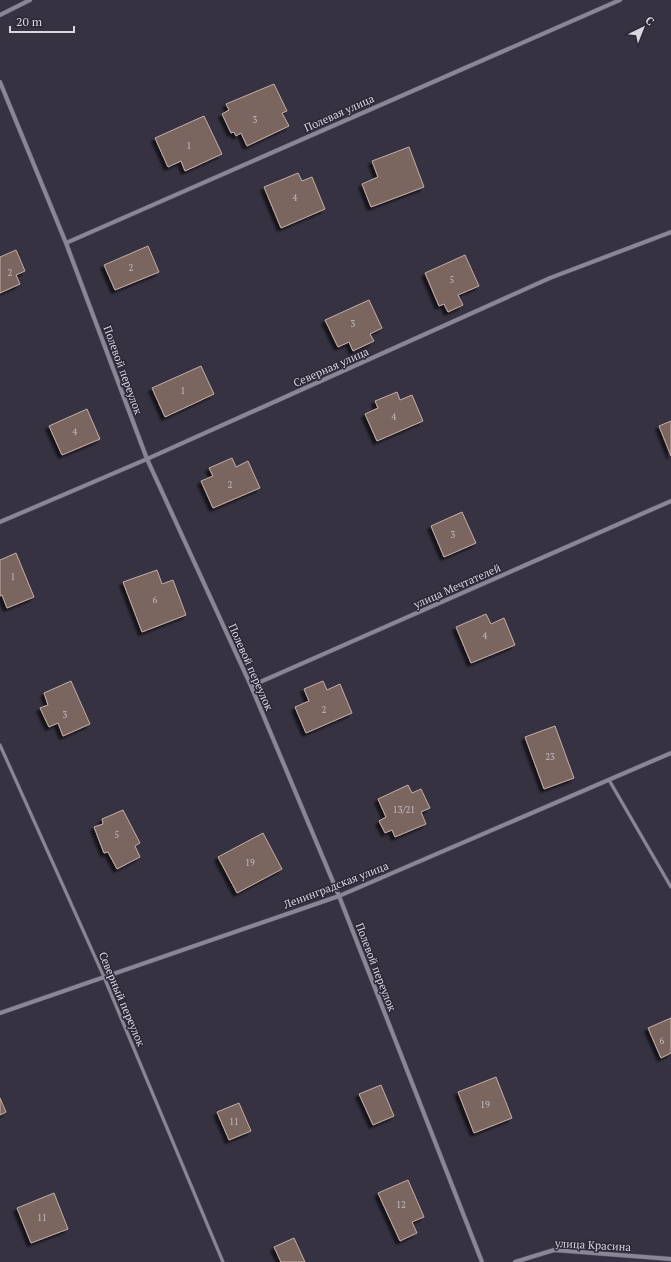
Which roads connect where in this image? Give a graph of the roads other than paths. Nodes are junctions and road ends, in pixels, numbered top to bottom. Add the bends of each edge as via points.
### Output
1 (30, 0) edge
2 (620, 0) edge
3 (0, 15) edge
4 (0, 82) edge
5 (671, 232) edge
6 (66, 243) junction
7 (147, 459) junction
8 (671, 501) edge
9 (0, 522) edge
10 (250, 686) junction
11 (0, 745) edge
12 (671, 753) edge
13 (609, 780) junction
14 (671, 887) edge
15 (339, 896) junction
16 (104, 977) junction
17 (0, 1013) edge
18 (671, 1259) edge
19 (223, 1262) edge
20 (482, 1262) edge
21 (515, 1262) edge

1 - 3 street
2 - 6 street, Полевая улица
4 - 6 street, Полевой переулок
5 - 7 street, Северная улица via 550,278
6 - 7 street, Полевой переулок
7 - 9 street, Северная улица
7 - 10 street, Полевой переулок
8 - 10 street, улица Мечтателей
10 - 15 street, Полевой переулок
11 - 16 lane, Северный переулок
12 - 13 street, Ленинградская улица
13 - 14 lane
13 - 15 street, Ленинградская улица
15 - 16 street, Ленинградская улица
15 - 20 street, Полевой переулок
16 - 17 street, Ленинградская улица
16 - 19 lane, Северный переулок
18 - 21 street, улица Красина via 554,1250

